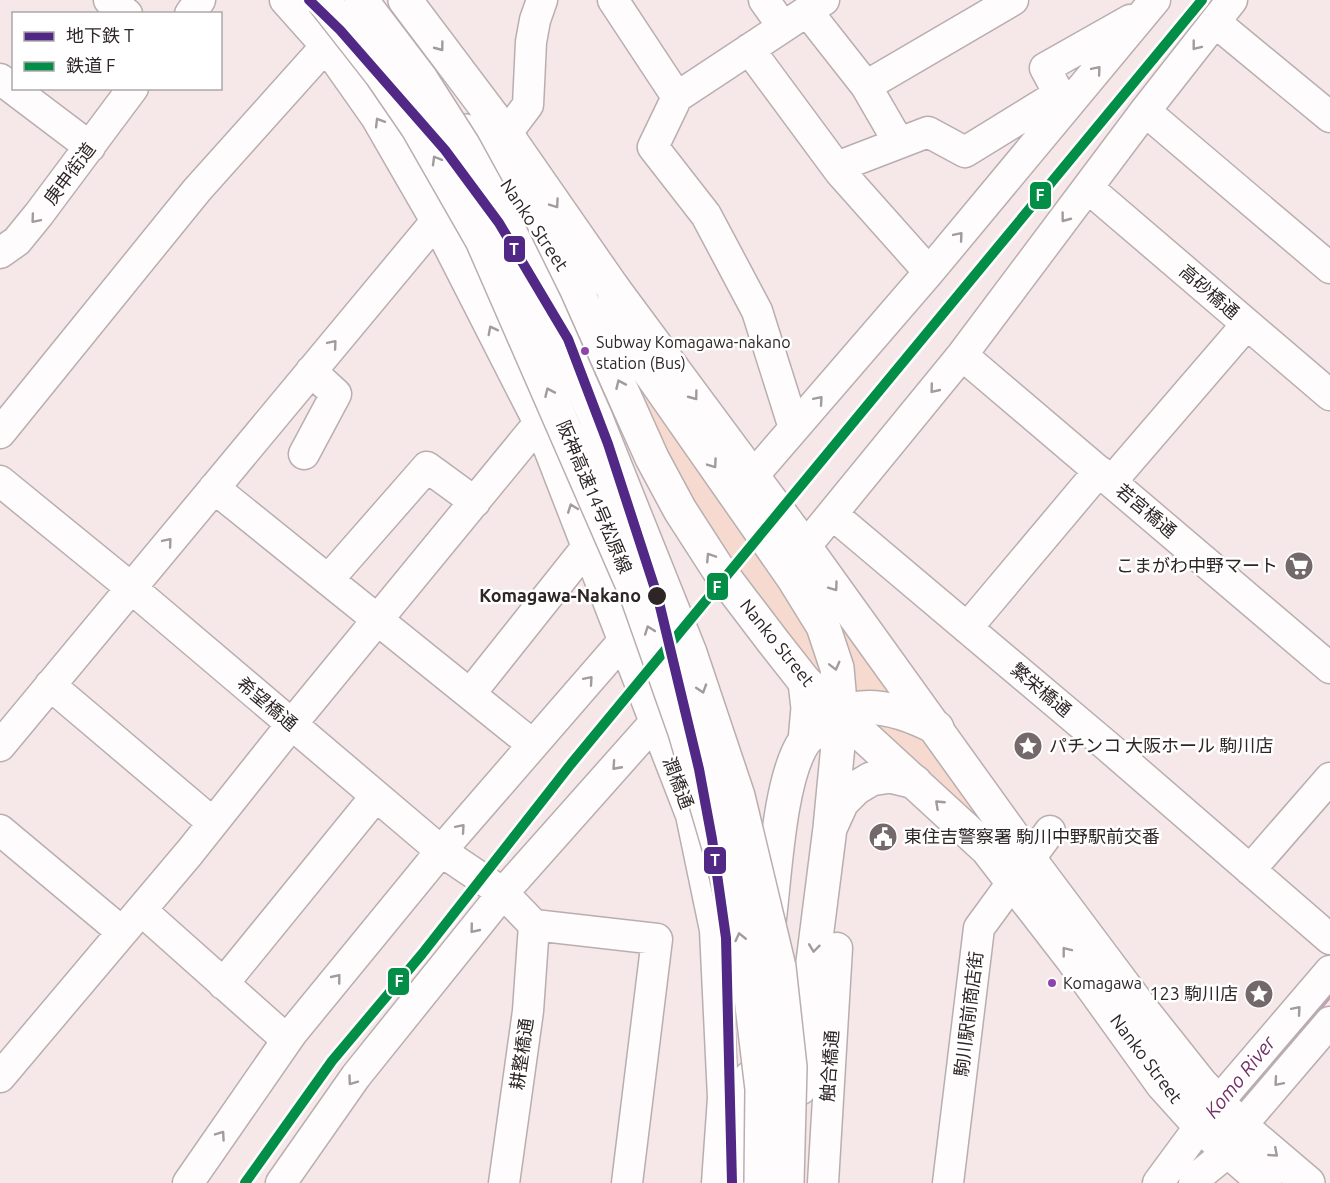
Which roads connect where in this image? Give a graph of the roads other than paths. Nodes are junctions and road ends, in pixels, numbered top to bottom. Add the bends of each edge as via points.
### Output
1 (110, 0) edge
2 (285, 0) edge
3 (323, 0) edge
4 (361, 0) edge
5 (366, 0) edge
6 (405, 0) edge
7 (542, 0) edge
8 (613, 0) edge
9 (764, 0) edge
10 (1013, 0) edge
11 (1149, 7) edge
12 (1224, 11) edge
13 (125, 12) edge
14 (805, 13) edge
15 (326, 46) junction
16 (749, 49) junction
17 (0, 78) edge
18 (866, 86) junction
19 (12, 87) edge
20 (16, 90) edge
21 (133, 90) edge
22 (677, 97) junction
23 (1145, 111) junction
24 (1330, 117) edge
25 (899, 143) junction
26 (497, 146) junction
27 (90, 147) junction
28 (837, 167) junction
29 (1088, 188) junction
30 (436, 221) junction
31 (0, 252) edge
32 (1330, 268) edge
33 (929, 272) junction
34 (613, 288) junction
35 (1247, 324) junction
36 (962, 355) junction
37 (311, 371) junction
38 (1330, 395) edge
39 (539, 423) junction
40 (794, 428) junction
41 (0, 433) edge
42 (304, 454) dead end
43 (753, 476) junction
44 (1105, 476) junction
45 (0, 481) edge
46 (214, 488) junction
47 (475, 501) junction
48 (832, 514) junction
49 (587, 547) junction
50 (805, 547) junction
51 (328, 580) junction
52 (130, 587) junction
53 (378, 620) junction
54 (968, 628) junction
55 (624, 640) junction
56 (1330, 668) edge
57 (805, 682) junction
58 (50, 685) junction
59 (470, 694) junction
60 (841, 714) junction
61 (655, 722) junction
62 (291, 725) junction
63 (937, 728) junction
64 (805, 741) junction
65 (533, 745) junction
66 (0, 746) edge
67 (1330, 778) edge
68 (915, 782) junction
69 (376, 796) junction
70 (213, 824) junction
71 (830, 828) junction
72 (0, 830) edge
73 (1050, 831) dead end
74 (441, 851) junction
75 (1250, 870) junction
76 (1021, 871) junction
77 (503, 893) junction
78 (141, 910) junction
79 (534, 925) junction
80 (122, 933) junction
81 (1330, 939) edge
82 (837, 948) dead end
83 (1330, 971) edge
84 (223, 984) junction
85 (1330, 1022) edge
86 (287, 1040) junction
87 (0, 1077) edge
88 (1222, 1126) junction
89 (188, 1183) edge
90 (281, 1183) edge
91 (504, 1183) edge
92 (627, 1183) edge
93 (717, 1183) edge
94 (738, 1183) edge
95 (761, 1183) edge
96 (787, 1183) edge
97 (794, 1183) edge
98 (823, 1183) edge
99 (948, 1183) edge
100 (1158, 1183) edge
101 (1194, 1183) edge
102 (1265, 1183) edge
103 (1308, 1183) edge

1 - 13 street
2 - 15 street, 潤橋通
95 -> 3 main road, 阪神高速14号松原線, bridge via 762,1089 747,964 686,732 636,593 482,240 417,128
4 -> 96 main road, 阪神高速14号松原線, bridge via 464,145 502,216 595,416 690,653 738,796 779,967 790,1067
5 - 26 main road, Nanko Street
6 -> 26 main road, Nanko Street
7 - 26 street via 531,42 528,105
8 - 22 street
9 - 14 street
10 - 18 street
11 - 25 street via 1045,68 1059,94 965,152 928,132
33 -> 11 street
12 -> 23 street
12 - 24 street
14 - 16 street
14 - 18 street
30 -> 15 street, 潤橋通 via 376,117
15 - 41 street via 197,190
16 - 22 street
16 - 28 street
17 - 19 street
18 - 25 street
20 - 27 street
21 - 27 street, 庚申街道
22 - 40 street via 653,147 706,215 757,311
23 - 29 street
23 - 32 street
25 - 28 street
26 - 30 street
26 -> 34 main road, Nanko Street
57 -> 26 main road, Nanko Street via 718,569 680,510 652,458 574,286 520,201
27 -> 31 street, 庚申街道 via 17,241
28 - 33 street
29 - 35 street, 高砂橋通
29 -> 36 street
37 -> 30 street
39 -> 30 street, 潤橋通
40 -> 33 street
34 -> 43 main road, Nanko Street
34 -> 60 main road via 624,337 794,579 822,626 837,668
35 - 38 street, 高砂橋通
35 - 44 street
36 - 44 street, 若宮橋通
36 -> 48 street
37 - 42 street via 336,394
37 - 46 street
39 - 47 street
49 -> 39 street, 潤橋通
40 - 43 street
43 - 50 main road, Nanko Street
44 - 54 street
44 - 56 street, 若宮橋通
45 - 52 street, 希望橋通
46 - 51 street
52 -> 46 street
47 - 51 street via 427,467
47 - 53 street
48 - 50 street
48 - 54 street, 繁栄橋通
49 - 55 street, 潤橋通
49 - 59 street
50 -> 63 main road, Nanko Street
51 - 53 street
52 - 58 street
52 - 62 street, 希望橋通
53 - 59 street
53 - 62 street
54 - 75 street, 繁栄橋通
55 - 61 street, 潤橋通
65 -> 55 street
57 - 60 main road, Nanko Street
57 - 64 main road
58 - 66 street
58 - 70 street
59 - 65 street
60 - 63 main road via 858,709 891,710 915,716
60 - 64 main road
60 - 68 main road, Nanko Street
60 - 71 main road
61 -> 77 street
61 - 93 street, 潤橋通 via 691,815 715,930 723,1098
62 - 69 street, 希望橋通
62 - 70 street
63 - 76 main road, Nanko Street
64 - 94 main road, bridge via 790,774 782,819
74 -> 65 street
67 - 75 street
68 - 71 main road via 890,776 871,779 842,802
76 -> 68 main road, Nanko Street via 987,849
69 - 74 street, 希望橋通
69 - 84 street
70 - 78 street
71 -> 97 main road via 808,1001
72 - 80 street
73 - 76 street, 駒川駅前商店街
74 - 77 street, 希望橋通
86 -> 74 street
75 - 81 street, 繁栄橋通
76 - 88 main road, Nanko Street via 1073,960 1163,1085
76 - 99 street, 駒川駅前商店街 via 979,928
77 - 79 street, 希望橋通
77 -> 90 street via 356,1076
78 - 80 street
78 - 84 street
79 - 91 street, 耕整橋通 via 528,1011
79 - 92 street via 657,939
80 - 87 street
82 - 98 street, 触合橋通
88 -> 83 street
84 - 86 street
85 -> 88 street
89 -> 86 street
88 - 100 street
88 - 101 street
88 - 102 main road, Nanko Street
88 -> 103 main road, Nanko Street

